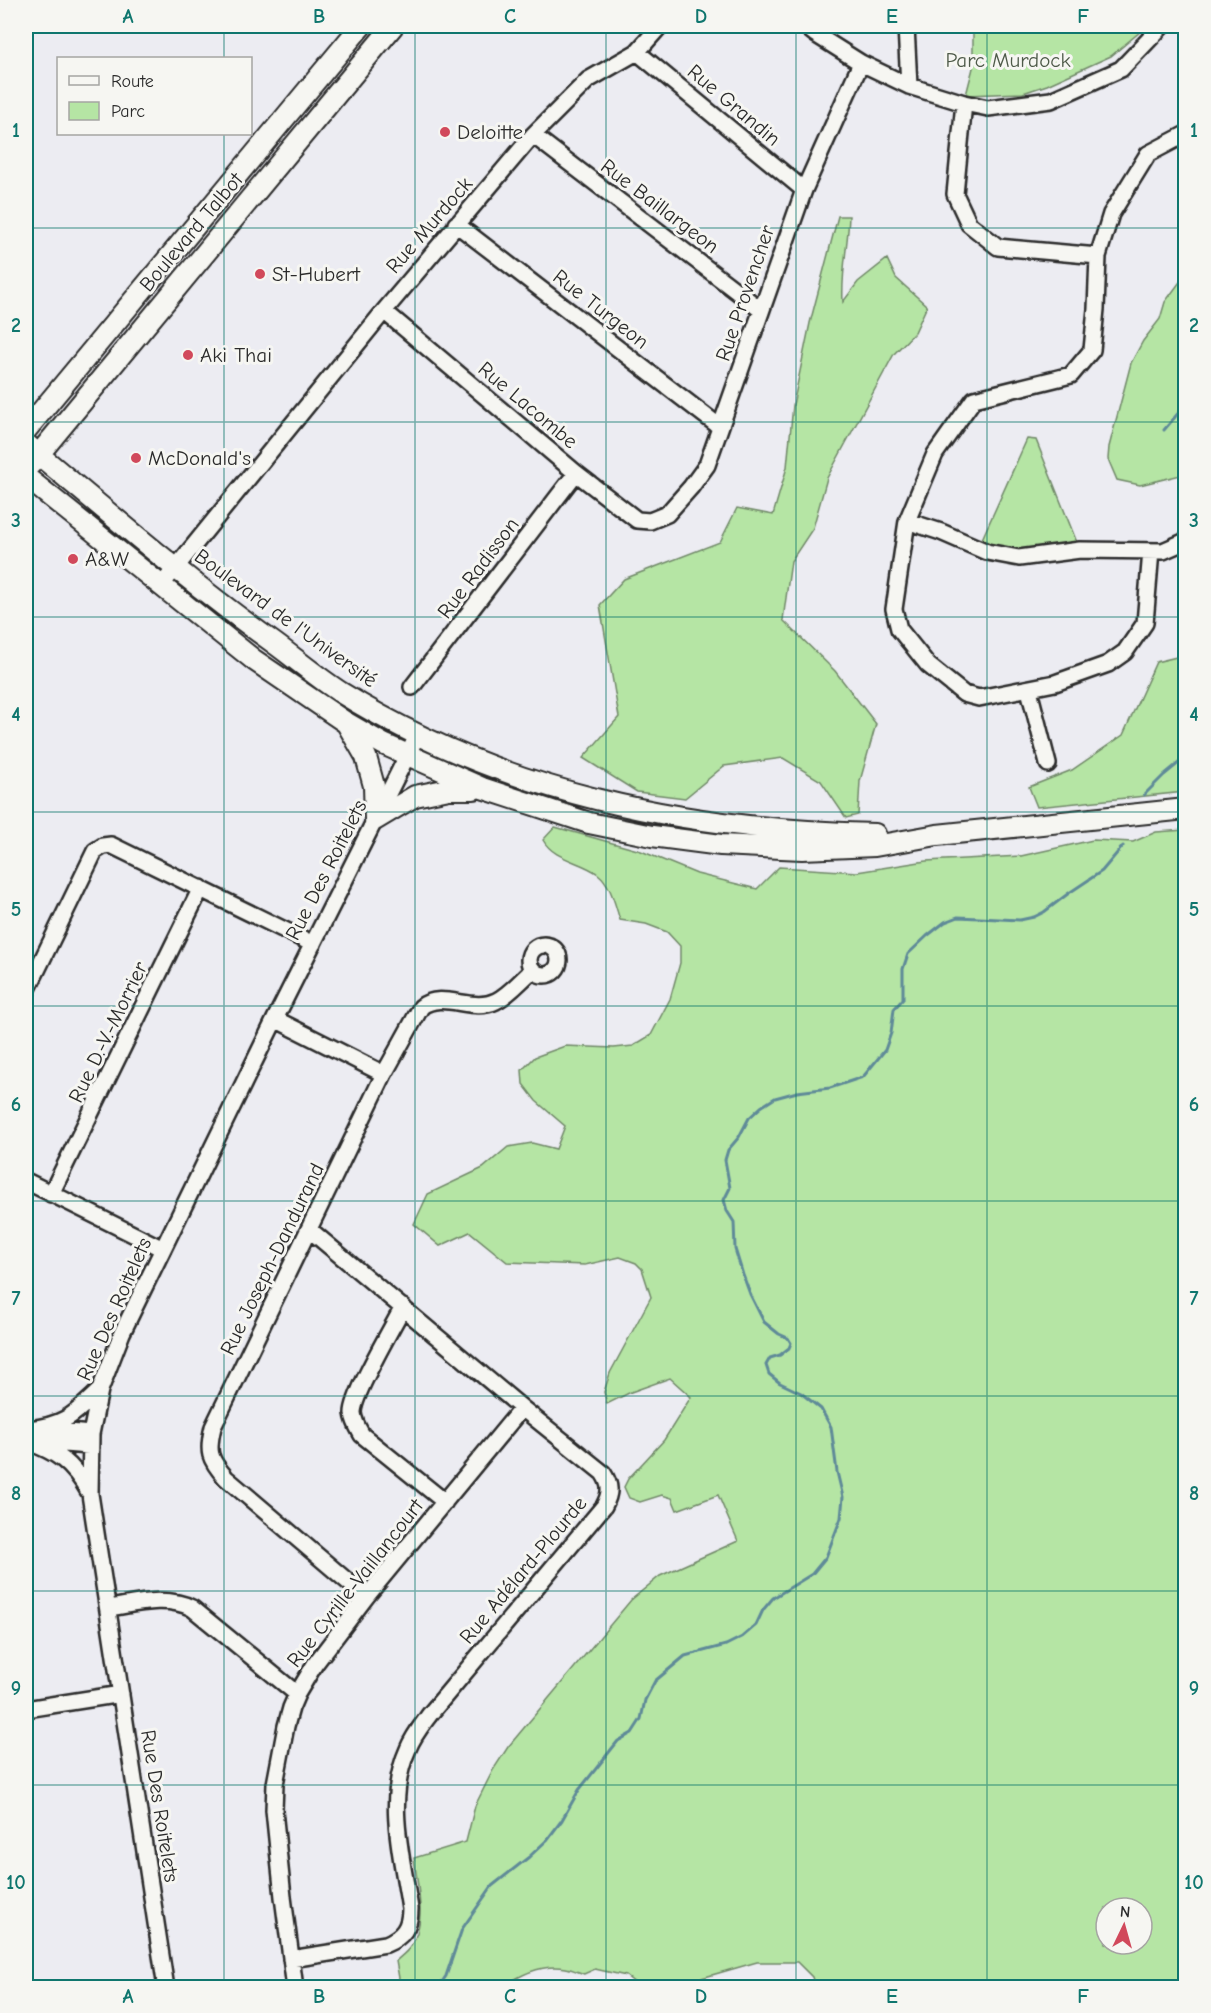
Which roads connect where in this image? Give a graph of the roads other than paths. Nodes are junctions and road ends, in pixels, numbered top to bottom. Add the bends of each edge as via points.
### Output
1 (361, 26) edge
2 (393, 26) edge
3 (660, 26) edge
4 (805, 26) edge
5 (906, 26) edge
6 (1162, 26) edge
7 (637, 52) junction
8 (861, 63) junction
9 (909, 86) junction
10 (964, 103) junction
11 (1185, 134) edge
12 (533, 135) junction
13 (804, 190) junction
14 (456, 224) junction
15 (1098, 256) junction
16 (384, 310) junction
17 (761, 310) junction
18 (720, 427) junction
19 (26, 430) edge
20 (32, 449) edge
21 (26, 470) edge
22 (576, 473) junction
23 (26, 477) edge
24 (908, 521) junction
25 (650, 522) joint
26 (1185, 541) edge
27 (1151, 551) junction
28 (176, 569) junction
29 (160, 587) junction
30 (412, 687) dead end
31 (1029, 690) junction
32 (345, 722) junction
33 (418, 734) junction
34 (408, 756) junction
35 (1048, 764) dead end
36 (482, 788) junction
37 (1185, 809) edge
38 (375, 820) junction
39 (937, 835) junction
40 (201, 888) junction
41 (313, 944) junction
42 (533, 970) dead end
43 (26, 993) edge
44 (275, 1019) junction
45 (384, 1074) junction
46 (26, 1181) edge
47 (51, 1194) junction
48 (310, 1230) junction
49 (163, 1249) junction
50 (403, 1306) junction
51 (100, 1390) junction
52 (522, 1408) junction
53 (27, 1435) edge
54 (90, 1440) junction
55 (90, 1494) junction
56 (445, 1502) junction
57 (366, 1597) junction
58 (109, 1608) junction
59 (121, 1694) junction
60 (297, 1694) junction
61 (26, 1709) edge
62 (291, 1959) junction
63 (166, 1988) edge
64 (295, 1988) edge

1 - 19 main road, Boulevard Talbot
2 - 20 main road, Boulevard Talbot
3 - 7 street, Rue Murdock
4 - 8 street
5 - 9 street
6 - 10 street via 1121,69 1051,100 988,108
7 - 12 street, Rue Murdock via 588,80
7 - 13 street, Rue Grandin
8 - 9 street
8 - 13 street, Rue Provencher
9 - 10 street
10 - 15 street via 955,194 969,224 998,247
11 - 15 street via 1148,154 1111,214
12 - 14 street, Rue Murdock
12 - 17 street, Rue Baillargeon
13 - 17 street, Rue Provencher
14 - 16 street, Rue Murdock
14 - 18 street, Rue Turgeon
15 - 24 street via 1092,350 1071,375 974,399 935,454
16 - 22 street, Rue Lacombe
16 - 28 street, Rue Murdock
17 - 18 street, Rue Provencher
18 - 25 street, Rue Provencher via 707,465 691,488 667,514
20 - 21 main road, Boulevard Talbot
20 - 28 main road, Boulevard de l'Université
22 - 25 street, Rue Lacombe via 637,520
22 - 30 street, Rue Radisson
23 - 29 main road, Boulevard de l'Université
24 - 27 street via 987,552 1019,558 1080,550
24 - 31 street via 894,609 899,628 928,665 964,694 979,698
26 - 27 street via 1164,551
27 - 31 street via 1145,623 1125,652 1108,664
28 - 29 street, Rue Murdock
28 - 33 main road, Boulevard de l'Université via 340,691
29 - 32 main road, Boulevard de l'Université via 254,660
31 - 35 street
32 - 34 main road, Boulevard de l'Université
32 - 38 main road via 366,757 374,786
33 - 34 street, Rue Des Roitelets
33 - 39 main road, Boulevard de l'Université via 566,792 641,810 719,824 809,832
34 - 36 main road, Boulevard de l'Université
34 - 38 street, Rue Des Roitelets
36 - 38 main road via 414,796
36 - 39 main road, Boulevard de l'Université via 589,823 721,845 802,849 875,846
37 - 39 main road, Boulevard de l'Université
38 - 41 street, Rue Des Roitelets
40 - 41 street
40 - 43 street via 119,847 103,846 90,860
40 - 47 street, Rue D.-V.-Morrier
41 - 44 street, Rue Des Roitelets
42 - 45 street, Rue Joseph-Dandurand via 495,1002 428,1002 416,1015
44 - 45 street
44 - 49 street, Rue Des Roitelets
45 - 48 street, Rue Joseph-Dandurand
46 - 47 street
47 - 49 street
48 - 50 street, Rue Adélard-Plourde
48 - 57 street, Rue Joseph-Dandurand via 213,1427 209,1453 226,1478
49 - 51 street, Rue Des Roitelets via 122,1333
50 - 52 street, Rue Adélard-Plourde
50 - 56 street via 357,1396 353,1415 362,1435
51 - 53 street via 69,1418
51 - 54 street, Rue Des Roitelets
52 - 56 street, Rue Cyrille-Vaillancourt
52 - 62 street, Rue Adélard-Plourde via 603,1473 608,1480 609,1497 430,1714 408,1749 399,1775 396,1806 410,1908 410,1922 404,1932 386,1944
53 - 54 street
53 - 55 street via 70,1464
54 - 55 street, Rue Des Roitelets
55 - 58 street, Rue Des Roitelets
56 - 57 street, Rue Cyrille-Vaillancourt
57 - 60 street, Rue Cyrille-Vaillancourt
58 - 59 street, Rue Des Roitelets
58 - 60 street via 161,1601 192,1608
59 - 61 street
59 - 63 street, Rue Des Roitelets
60 - 62 street, Rue Cyrille-Vaillancourt via 286,1726 274,1792
62 - 64 street, Rue Cyrille-Vaillancourt

